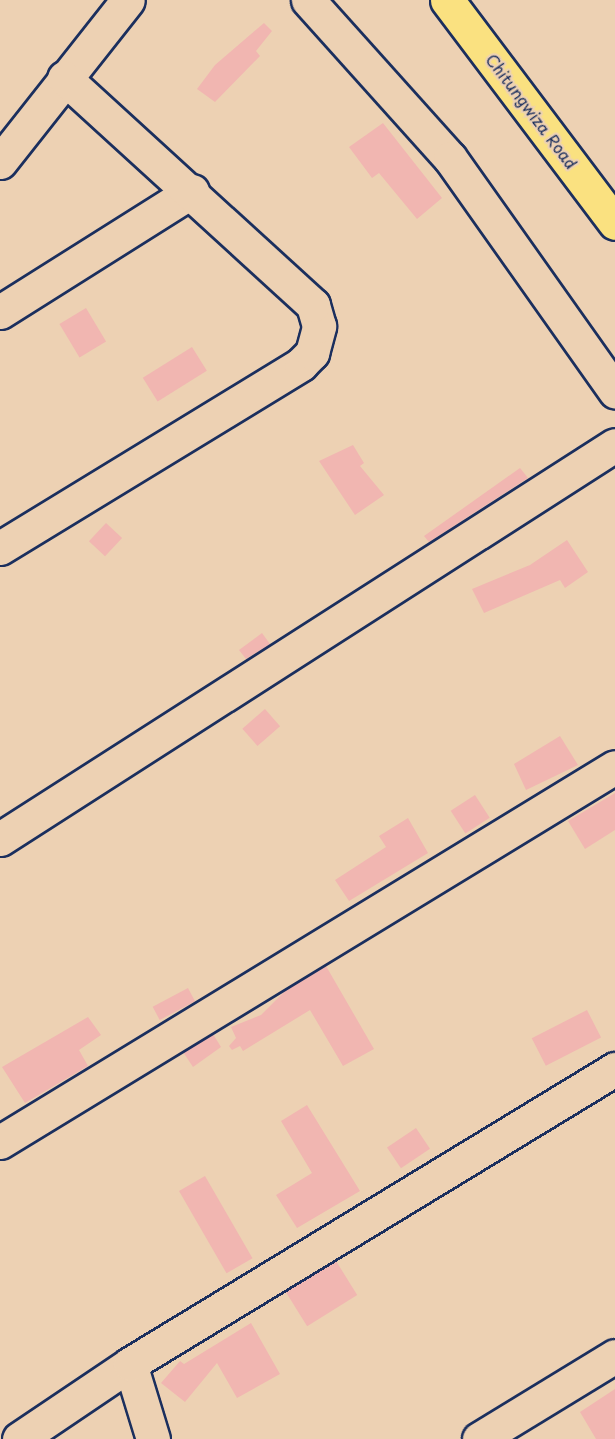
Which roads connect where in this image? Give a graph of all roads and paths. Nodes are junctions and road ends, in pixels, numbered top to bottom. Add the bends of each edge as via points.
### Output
1 (128, 0) edge
2 (308, 0) edge
3 (447, 0) edge
4 (64, 78) junction
5 (0, 162) edge
6 (192, 190) junction
7 (615, 223) edge
8 (0, 312) edge
9 (615, 391) edge
10 (615, 445) edge
11 (0, 548) edge
12 (615, 767) edge
13 (0, 839) edge
14 (615, 1069) edge
15 (0, 1143) edge
16 (615, 1356) edge
17 (130, 1364) junction
18 (19, 1439) edge
19 (153, 1439) edge
20 (480, 1439) edge

1 - 4 street
2 - 9 street via 450,158
3 - 7 main road, Chitungwiza Road
4 - 5 street
4 - 6 street
6 - 8 street
6 - 11 street via 313,305 319,326 312,353
10 - 13 street
12 - 15 street
14 - 17 street
16 - 20 street
17 - 18 street
17 - 19 street

